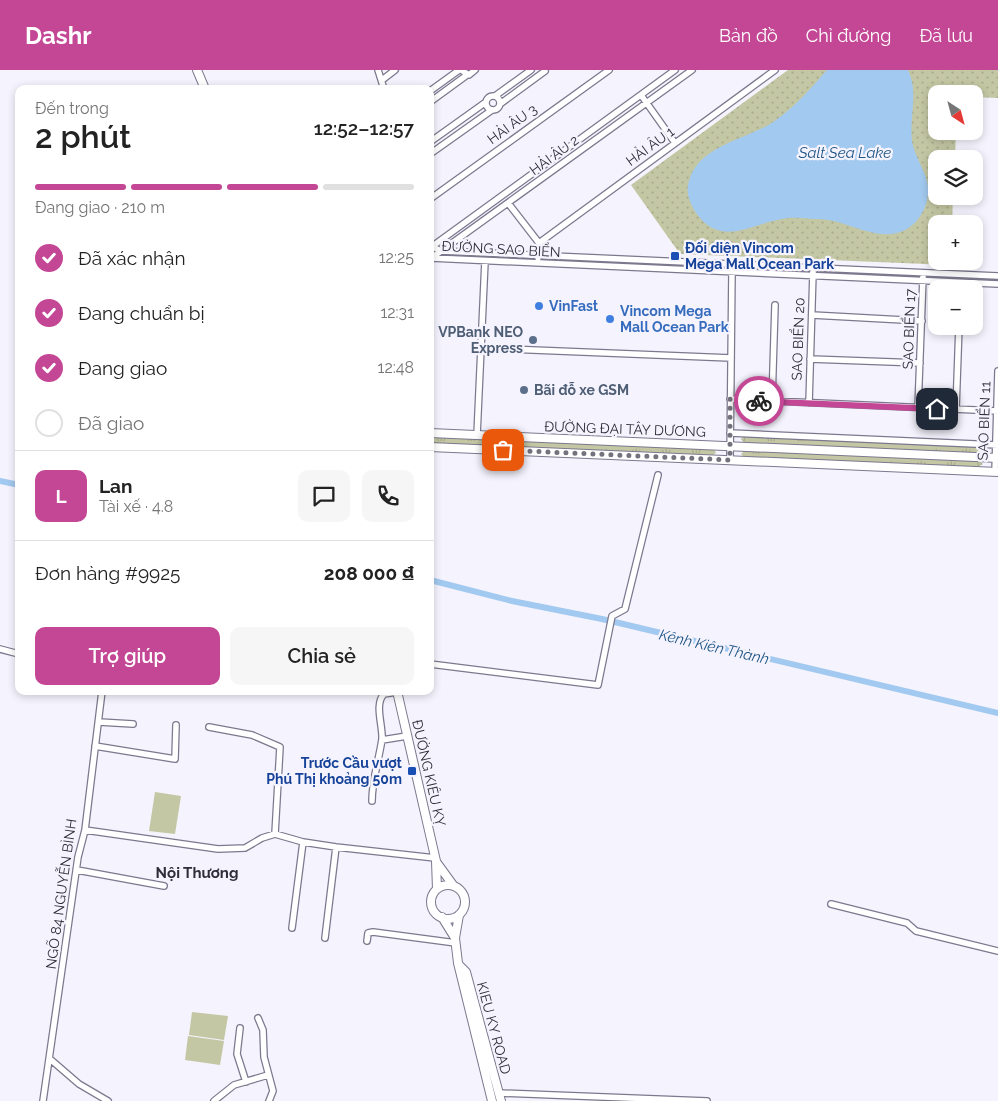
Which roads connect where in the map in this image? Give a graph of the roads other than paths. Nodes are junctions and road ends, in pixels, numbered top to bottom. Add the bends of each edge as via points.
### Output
1 (197, 70) edge
2 (378, 70) edge
3 (395, 70) edge
4 (460, 70) edge
5 (475, 70) edge
6 (531, 70) edge
7 (546, 70) edge
8 (609, 70) edge
9 (675, 70) edge
10 (692, 70) edge
11 (775, 70) edge
12 (467, 75) junction
13 (382, 80) junction
14 (203, 85) edge
15 (383, 85) edge
16 (434, 88) edge
17 (641, 95) junction
18 (495, 96) junction
19 (434, 99) edge
20 (486, 102) junction
21 (500, 104) junction
22 (647, 104) junction
23 (492, 110) junction
24 (434, 139) edge
25 (675, 143) junction
26 (434, 151) edge
27 (434, 196) edge
28 (508, 203) junction
29 (539, 243) junction
30 (434, 244) edge
31 (434, 247) edge
32 (442, 251) junction
33 (538, 256) junction
34 (434, 257) edge
35 (434, 259) edge
36 (485, 261) junction
37 (538, 263) junction
38 (732, 264) junction
39 (814, 268) junction
40 (732, 272) junction
41 (924, 273) junction
42 (813, 276) junction
43 (998, 276) edge
44 (923, 280) junction
45 (998, 284) edge
46 (775, 305) dead end
47 (812, 315) junction
48 (922, 320) junction
49 (959, 335) edge
50 (481, 348) junction
51 (731, 358) junction
52 (810, 359) junction
53 (920, 363) junction
54 (998, 371) edge
55 (730, 399) junction
56 (772, 401) junction
57 (809, 403) junction
58 (918, 408) junction
59 (956, 410) junction
60 (998, 411) edge
61 (434, 433) edge
62 (730, 433) junction
63 (477, 435) junction
64 (996, 444) edge
65 (730, 446) junction
66 (434, 447) edge
67 (996, 458) edge
68 (730, 460) junction
69 (996, 472) edge
70 (658, 475) dead end
71 (0, 650) edge
72 (15, 653) edge
73 (434, 665) edge
74 (101, 695) edge
75 (383, 695) edge
76 (398, 695) edge
77 (98, 722) junction
78 (133, 724) dead end
79 (176, 725) dead end
80 (209, 727) dead end
81 (407, 736) junction
82 (382, 740) junction
83 (95, 746) junction
84 (372, 801) dead end
85 (85, 830) junction
86 (275, 834) junction
87 (303, 842) junction
88 (336, 847) junction
89 (436, 859) junction
90 (77, 870) junction
91 (453, 885) junction
92 (164, 886) dead end
93 (437, 889) junction
94 (831, 904) dead end
95 (459, 915) junction
96 (442, 917) junction
97 (292, 928) dead end
98 (324, 938) dead end
99 (367, 941) dead end
100 (455, 941) junction
101 (998, 951) edge
102 (458, 964) junction
103 (258, 1018) dead end
104 (240, 1028) dead end
105 (50, 1060) junction
106 (268, 1075) junction
107 (246, 1082) junction
108 (500, 1097) edge
109 (43, 1101) edge
110 (108, 1101) edge
111 (214, 1101) edge
112 (269, 1101) edge
113 (487, 1101) edge
114 (492, 1101) edge
115 (707, 1101) edge

1 - 14 main road
2 - 13 street
3 - 13 street
4 - 12 street
4 - 16 street
5 - 12 street
6 - 18 street
7 - 21 street
8 - 27 street, HẢI ÂU 3
9 - 17 street, HẢI ÂU 2
10 - 22 street, HẢI ÂU 2
11 - 25 street, HẢI ÂU 1
12 - 19 street
13 - 15 street
17 - 22 street
17 - 30 street, HẢI ÂU 2
18 - 20 street
18 - 21 street
20 - 23 street
20 - 24 street
21 - 23 street
22 - 25 street
22 - 28 street, HẢI ÂU 2
23 - 26 street
25 - 29 street, HẢI ÂU 1
28 - 29 street
28 - 32 street, HẢI ÂU 2
29 - 33 street
31 - 32 street, ĐƯỜNG SAO BIỂN
32 - 33 street, ĐƯỜNG SAO BIỂN
32 - 34 street, HẢI ÂU 2
33 - 37 street
33 - 38 street, ĐƯỜNG SAO BIỂN
35 - 36 street, ĐƯỜNG SAO BIỂN
36 - 37 street, ĐƯỜNG SAO BIỂN
36 - 50 street
37 - 40 street, ĐƯỜNG SAO BIỂN
38 - 39 street, ĐƯỜNG SAO BIỂN
38 - 40 street
39 - 41 street, ĐƯỜNG SAO BIỂN
39 - 42 street, SAO BIỂN 20
40 - 42 street, ĐƯỜNG SAO BIỂN
40 - 51 street
41 - 43 street, ĐƯỜNG SAO BIỂN
41 - 44 street, SAO BIỂN 17
42 - 44 street, ĐƯỜNG SAO BIỂN
42 - 47 street, SAO BIỂN 20
44 - 45 street, ĐƯỜNG SAO BIỂN
44 - 48 street, SAO BIỂN 17
46 - 56 street
47 - 48 street
47 - 52 street, SAO BIỂN 20
48 - 53 street, SAO BIỂN 17
49 - 59 street
50 - 51 street
50 - 63 street
51 - 55 street
52 - 53 street
52 - 57 street, SAO BIỂN 20
53 - 58 street, SAO BIỂN 17
54 - 60 street, SAO BIỂN 11
55 - 56 street
55 - 62 street
56 - 57 street
57 - 58 street
58 - 59 street
59 - 60 street
60 - 64 street, SAO BIỂN 11
61 - 63 main road, ĐƯỜNG ĐẠI TÂY DƯƠNG
62 - 64 street
62 - 65 street
63 - 65 main road, ĐƯỜNG ĐẠI TÂY DƯƠNG
64 - 67 street, SAO BIỂN 11
65 - 67 main road, ĐƯỜNG ĐẠI TÂY DƯƠNG
65 - 68 street
66 - 68 main road, ĐƯỜNG ĐẠI TÂY DƯƠNG
67 - 69 street, SAO BIỂN 11
68 - 69 main road, ĐƯỜNG ĐẠI TÂY DƯƠNG
70 - 73 street via 625,609 611,619 597,685
71 - 72 street
74 - 77 street, NGÕ 84 NGUYỄN BÌNH
75 - 82 street via 380,700
76 - 81 main road, ĐƯỜNG KIÊU KỴ
77 - 78 street
77 - 83 street, NGÕ 84 NGUYỄN BÌNH
79 - 83 street via 175,759
80 - 86 street via 252,736 280,747
81 - 82 street
81 - 89 main road, ĐƯỜNG KIÊU KỴ
82 - 84 street
83 - 85 street, NGÕ 84 NGUYỄN BÌNH
85 - 86 street via 218,848 244,848
85 - 90 street, NGÕ 84 NGUYỄN BÌNH
86 - 87 street
87 - 88 street
87 - 97 street
88 - 89 street
88 - 98 street
89 - 91 main road
89 - 93 main road
90 - 92 street
90 - 105 street, NGÕ 84 NGUYỄN BÌNH
91 - 93 main road
91 - 95 main road via 465,898
93 - 96 main road via 432,897 432,907
94 - 101 street via 907,923 916,931
95 - 96 main road
95 - 100 main road, KIEU KY ROAD
96 - 100 main road, KIEU KY ROAD
99 - 100 street via 368,933 373,932
100 - 102 main road, KIEU KY ROAD
102 - 108 main road, KIEU KY ROAD via 466,972
102 - 113 main road, KIEU KY ROAD via 456,975
102 - 114 main road, KIEU KY ROAD
103 - 106 street via 263,1030
104 - 107 street via 237,1054
105 - 109 street, NGÕ 84 NGUYỄN BÌNH
105 - 110 street
106 - 107 street
106 - 112 street via 273,1091
107 - 111 street via 228,1088
108 - 115 street

